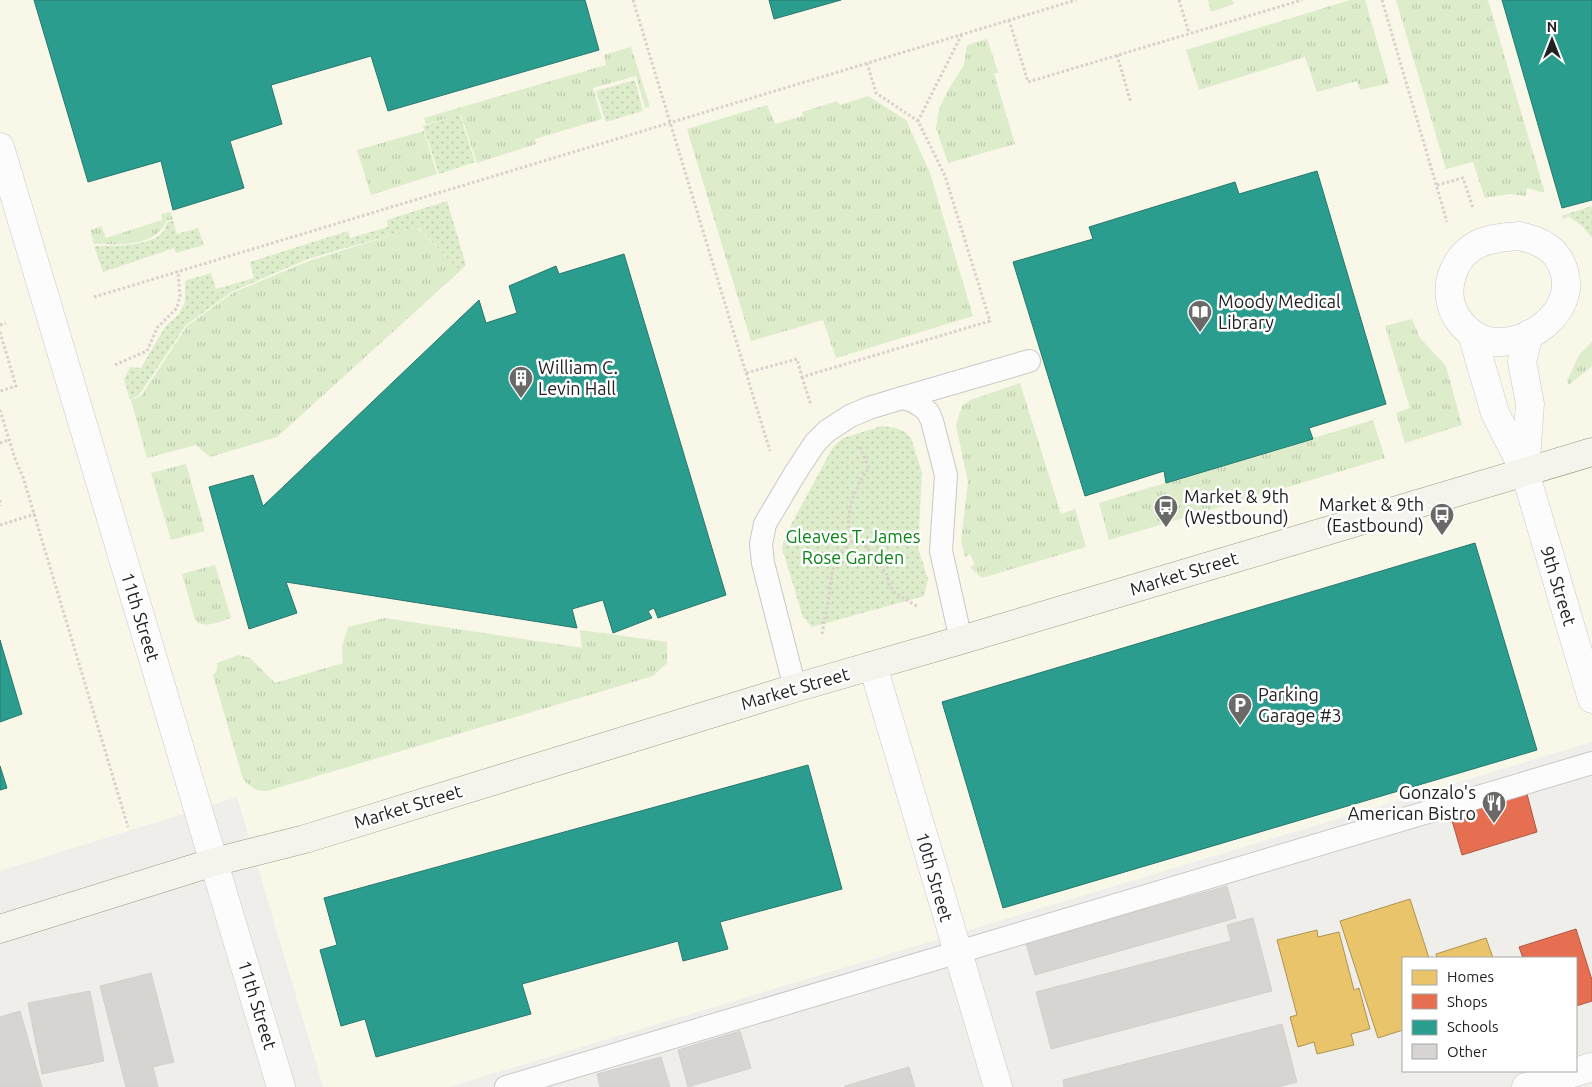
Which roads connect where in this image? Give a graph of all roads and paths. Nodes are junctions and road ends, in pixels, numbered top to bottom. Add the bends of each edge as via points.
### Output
1 (633, 0) edge
2 (1076, 0) edge
3 (1179, 0) edge
4 (1302, 0) edge
5 (1382, 0) edge
6 (1009, 20) junction
7 (962, 34) junction
8 (1189, 34) junction
9 (1117, 55) junction
10 (867, 63) junction
11 (1131, 103) dead end
12 (918, 121) junction
13 (671, 122) junction
14 (0, 147) edge
15 (1437, 185) junction
16 (1475, 214) dead end
17 (1449, 227) dead end
18 (178, 271) junction
19 (94, 296) dead end
20 (6, 323) dead end
21 (0, 325) edge
22 (0, 332) edge
23 (1472, 334) junction
24 (1529, 334) junction
25 (1029, 361) dead end
26 (115, 365) dead end
27 (746, 373) junction
28 (802, 377) junction
29 (0, 391) edge
30 (902, 398) junction
31 (811, 405) dead end
32 (0, 410) edge
33 (10, 440) junction
34 (0, 443) edge
35 (859, 445) dead end
36 (1592, 452) edge
37 (772, 459) dead end
38 (1525, 472) junction
39 (0, 500) edge
40 (0, 506) edge
41 (35, 514) junction
42 (0, 525) edge
43 (851, 541) junction
44 (918, 606) dead end
45 (822, 634) dead end
46 (961, 640) junction
47 (873, 666) junction
48 (795, 688) junction
49 (1592, 699) edge
50 (1592, 763) edge
51 (128, 827) dead end
52 (214, 862) junction
53 (0, 929) edge
54 (957, 953) junction
55 (1592, 1067) edge
56 (1576, 1072) edge
57 (1577, 1072) edge
58 (281, 1087) edge
59 (506, 1087) edge
60 (998, 1087) edge
61 (1526, 1087) edge

1 - 13 path
2 - 6 path
3 - 8 path
4 - 8 path
5 - 15 path
6 - 7 path
6 - 9 path via 1028,82
7 - 10 path
7 - 12 path
8 - 9 path
9 - 11 path
10 - 12 path via 876,93
10 - 13 path
12 - 28 path via 945,176 990,321
13 - 18 path
13 - 27 path
14 - 52 street, 11th Street
15 - 16 path via 1463,178
15 - 17 path
18 - 19 path
18 - 26 path via 180,294 177,308 157,328 147,351
20 - 21 path
22 - 29 path via 16,386
23 - 24 street, 9th Street via 1489,341
23 - 24 street, 9th Street via 1459,321 1451,304 1449,285 1454,267 1466,252 1479,244 1519,236 1537,240 1550,249 1561,262 1567,280 1564,300 1556,314 1546,325
23 - 38 street, 9th Street via 1495,413
24 - 38 street, 9th Street via 1522,362 1530,404
25 - 30 lane
27 - 28 path via 797,359
27 - 37 path
28 - 31 path
30 - 46 lane via 913,401 928,412 936,431 946,475 941,551
30 - 48 lane via 850,416 827,431 794,475 765,524 761,544 763,563
32 - 33 path
33 - 34 path
33 - 41 path
35 - 43 path via 869,468 848,514
36 - 38 main road, Market Street
38 - 46 main road, Market Street
38 - 49 street, 9th Street
39 - 40 path
41 - 42 path
41 - 51 path
43 - 44 path via 865,546 874,556 887,574 894,592
43 - 45 path via 842,548 831,574
46 - 47 main road, Market Street
47 - 48 main road, Market Street
47 - 54 street, 10th Street
48 - 52 main road, Market Street via 305,839
50 - 54 lane
52 - 53 main road, Market Street
52 - 58 street, 11th Street
54 - 59 lane
54 - 60 street, 10th Street
55 - 57 street
56 - 61 street

